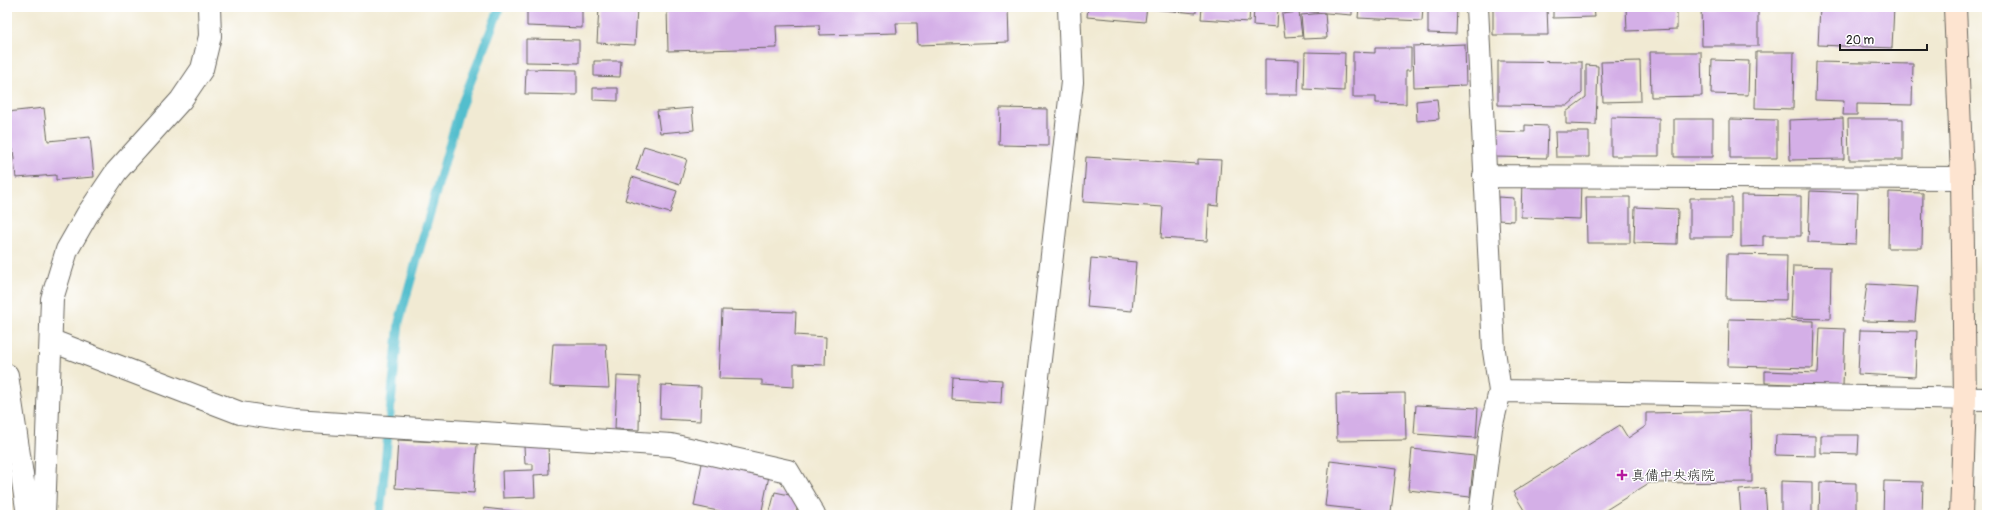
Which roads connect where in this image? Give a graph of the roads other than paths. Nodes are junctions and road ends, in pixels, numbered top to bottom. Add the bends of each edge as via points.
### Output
1 (209, 7) edge
2 (1069, 7) edge
3 (1477, 7) edge
4 (1955, 7) edge
5 (1484, 176) junction
6 (1962, 178) junction
7 (52, 341) junction
8 (7, 375) edge
9 (1500, 391) junction
10 (1965, 399) junction
11 (1987, 399) edge
12 (28, 515) edge
13 (44, 515) edge
14 (814, 515) edge
15 (1022, 515) edge
16 (1480, 515) edge
17 (1961, 515) edge

1 - 7 street via 210,36 202,69 181,100 116,172 67,250 52,299
2 - 15 street via 1072,82
3 - 5 street
4 - 6 street
5 - 6 street
5 - 9 street via 1494,351
6 - 10 street
7 - 13 street
7 - 14 street via 240,413 294,421 671,446 788,471
8 - 12 street
9 - 10 street
9 - 16 street via 1491,428
10 - 11 street
10 - 17 street

